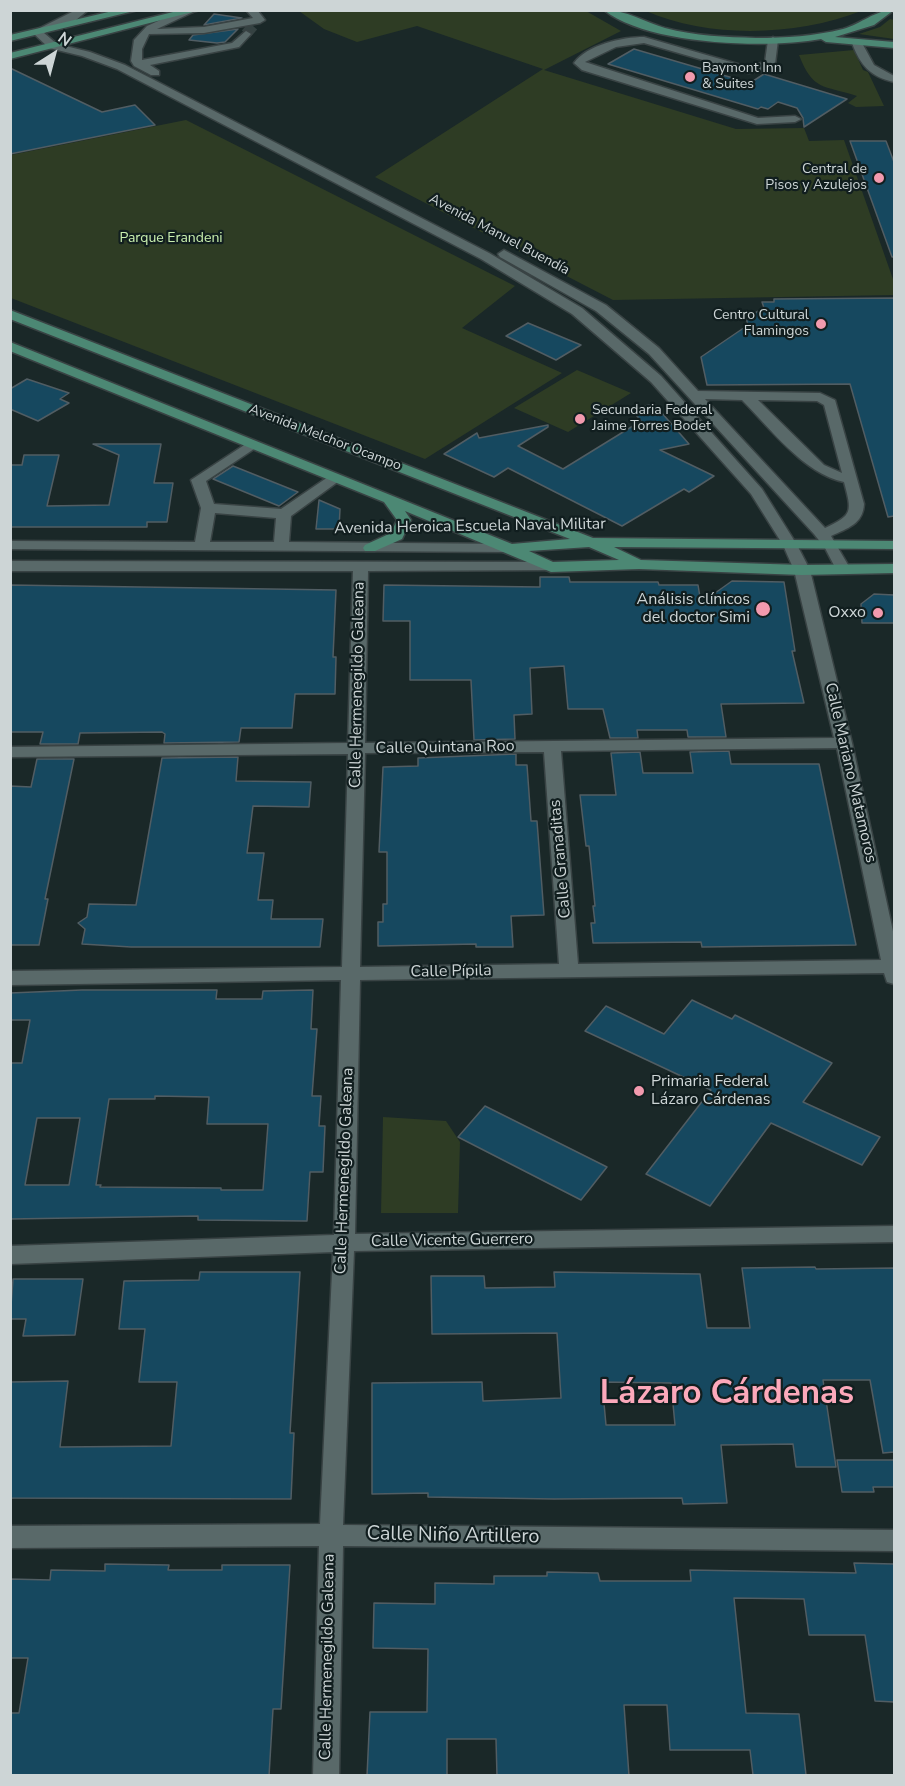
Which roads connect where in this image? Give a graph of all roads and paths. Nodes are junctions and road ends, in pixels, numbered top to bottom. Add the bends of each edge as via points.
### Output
1 (83, 10) edge
2 (133, 10) edge
3 (251, 10) edge
4 (609, 10) edge
5 (889, 10) edge
6 (191, 11) edge
7 (253, 27) junction
8 (37, 32) junction
9 (142, 33) junction
10 (10, 38) edge
11 (816, 38) junction
12 (773, 40) junction
13 (857, 43) junction
14 (894, 45) edge
15 (53, 46) junction
16 (10, 56) edge
17 (138, 64) junction
18 (894, 79) edge
19 (795, 119) dead end
20 (10, 314) edge
21 (10, 346) edge
22 (695, 395) junction
23 (746, 396) junction
24 (252, 444) junction
25 (336, 478) junction
26 (850, 479) junction
27 (389, 499) junction
28 (208, 508) junction
29 (284, 513) junction
30 (828, 539) junction
31 (591, 542) junction
32 (10, 545) edge
33 (790, 545) junction
34 (894, 545) edge
35 (202, 546) junction
36 (281, 547) junction
37 (370, 548) junction
38 (510, 548) junction
39 (639, 564) junction
40 (10, 566) edge
41 (361, 567) junction
42 (551, 567) junction
43 (894, 569) edge
44 (802, 570) junction
45 (843, 570) junction
46 (844, 743) junction
47 (552, 746) junction
48 (356, 748) junction
49 (10, 752) edge
50 (570, 971) junction
51 (893, 971) edge
52 (350, 974) junction
53 (10, 978) edge
54 (894, 1234) edge
55 (344, 1243) junction
56 (10, 1255) edge
57 (331, 1535) junction
58 (10, 1537) edge
59 (894, 1540) edge
60 (326, 1776) edge

1 - 8 street
2 - 8 main road
3 - 7 street
4 - 12 main road via 678,34
5 - 11 main road via 867,24
6 - 9 street
6 - 15 main road
7 - 9 street
7 - 17 street via 235,45
8 - 10 main road
8 - 15 street
9 - 17 street via 136,44
11 - 12 main road
11 - 13 main road
12 - 19 street via 770,64 761,69 748,70 644,40 622,41 579,63 757,121
13 - 14 main road
13 - 18 street via 869,68
15 - 16 main road
15 - 33 street, Avenida Manuel Buendía via 121,67 485,256 577,311 656,379 756,492
17 - 22 street, Avenida Manuel Buendía via 601,308 654,351
20 - 31 main road, Avenida Melchor Ocampo
21 - 24 main road, Avenida Melchor Ocampo
22 - 23 street
22 - 30 street, Avenida Manuel Buendía
23 - 26 street via 819,468
23 - 26 street via 827,399
24 - 25 main road, Avenida Melchor Ocampo
24 - 28 street via 198,480
25 - 27 main road, Avenida Melchor Ocampo
25 - 29 street
26 - 30 street via 856,515
27 - 37 main road via 404,520 397,536
27 - 38 main road, Avenida Melchor Ocampo
28 - 29 street
28 - 35 street
29 - 36 street
30 - 33 main road, Avenida Heroica Escuela Naval Militar
30 - 34 main road, Avenida Heroica Escuela Naval Militar
30 - 45 street, Avenida Manuel Buendía
31 - 33 main road, Avenida Heroica Escuela Naval Militar
31 - 38 main road, Avenida Heroica Escuela Naval Militar
31 - 39 main road, Avenida Melchor Ocampo
32 - 35 street, Avenida Heroica Escuela Naval Militar
33 - 44 street, Avenida Manuel Buendía
35 - 36 street, Avenida Heroica Escuela Naval Militar
36 - 37 street, Avenida Heroica Escuela Naval Militar
37 - 38 street, Avenida Heroica Escuela Naval Militar
38 - 42 main road, Avenida Melchor Ocampo
39 - 42 main road
39 - 44 main road
40 - 41 street
41 - 42 street
41 - 48 street, Calle Hermenegildo Galeana
43 - 45 main road
44 - 45 main road
44 - 46 street, Calle Mariano Matamoros
46 - 47 street, Calle Quintana Roo
46 - 51 street, Calle Mariano Matamoros
47 - 48 street, Calle Quintana Roo
47 - 50 street, Calle Granaditas
48 - 49 street, Calle Quintana Roo
48 - 52 street, Calle Hermenegildo Galeana
50 - 51 street, Calle Pípila
50 - 52 street, Calle Pípila
52 - 53 street, Calle Pípila
52 - 55 street, Calle Hermenegildo Galeana
54 - 55 street, Calle Vicente Guerrero
55 - 56 street, Calle Vicente Guerrero
55 - 57 street, Calle Hermenegildo Galeana
57 - 58 street, Calle Niño Artillero
57 - 59 street, Calle Niño Artillero
57 - 60 street, Calle Hermenegildo Galeana

